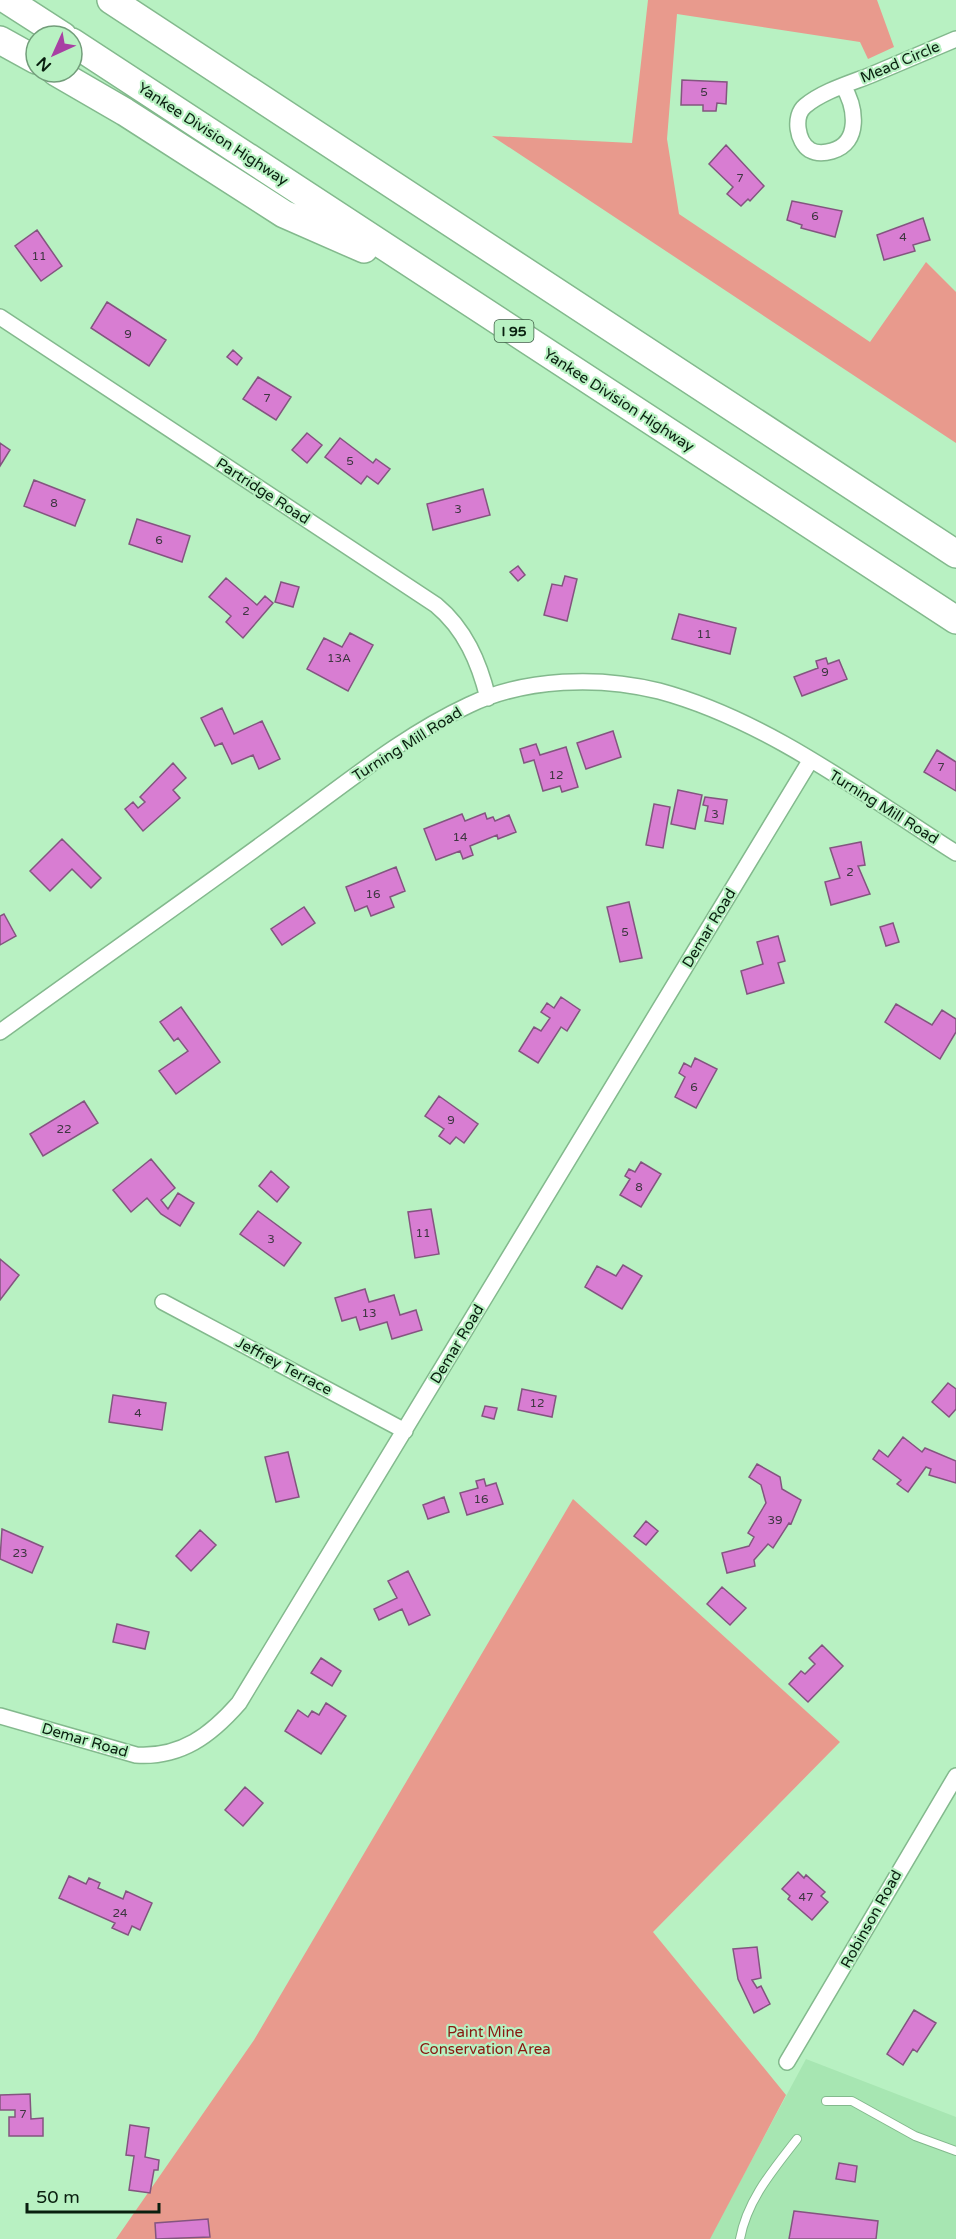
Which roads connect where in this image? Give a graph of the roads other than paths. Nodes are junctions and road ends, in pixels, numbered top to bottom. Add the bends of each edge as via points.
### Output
1 (7, 0) edge
2 (111, 0) edge
3 (44, 24) edge
4 (956, 39) edge
5 (0, 40) edge
6 (84, 50) edge
7 (24, 53) edge
8 (77, 84) edge
9 (843, 86) junction
10 (434, 279) junction
11 (0, 317) edge
12 (956, 554) edge
13 (956, 620) edge
14 (488, 698) junction
15 (810, 761) junction
16 (956, 853) edge
17 (0, 1032) edge
18 (163, 1302) dead end
19 (405, 1431) junction
20 (0, 1716) edge
21 (956, 1776) edge
22 (787, 2062) dead end
23 (826, 2101) dead end
24 (797, 2139) dead end
25 (956, 2151) edge
26 (740, 2239) edge

1 - 3 highway
2 - 12 highway
4 - 9 street, Mead Circle
5 - 7 highway
6 - 10 highway, Yankee Division Highway / I 95
8 - 10 highway via 284,214
9 - 9 street, Mead Circle via 855,120 853,133 845,145 835,150 821,154 809,150 799,135 797,120 804,106
10 - 13 highway, Yankee Division Highway / I 95
11 - 14 street, Partridge Road via 436,605 473,653
14 - 15 street, Turning Mill Road via 534,686 566,683 630,685 724,714
14 - 17 street, Turning Mill Road via 470,704 374,761
15 - 16 street, Turning Mill Road
15 - 19 street, Demar Road
18 - 19 street, Jeffrey Terrace
19 - 20 street, Demar Road via 253,1682 225,1719 198,1742 164,1754 136,1755
21 - 22 street, Robinson Road
23 - 25 lane via 852,2101 915,2136
24 - 26 lane via 754,2197

